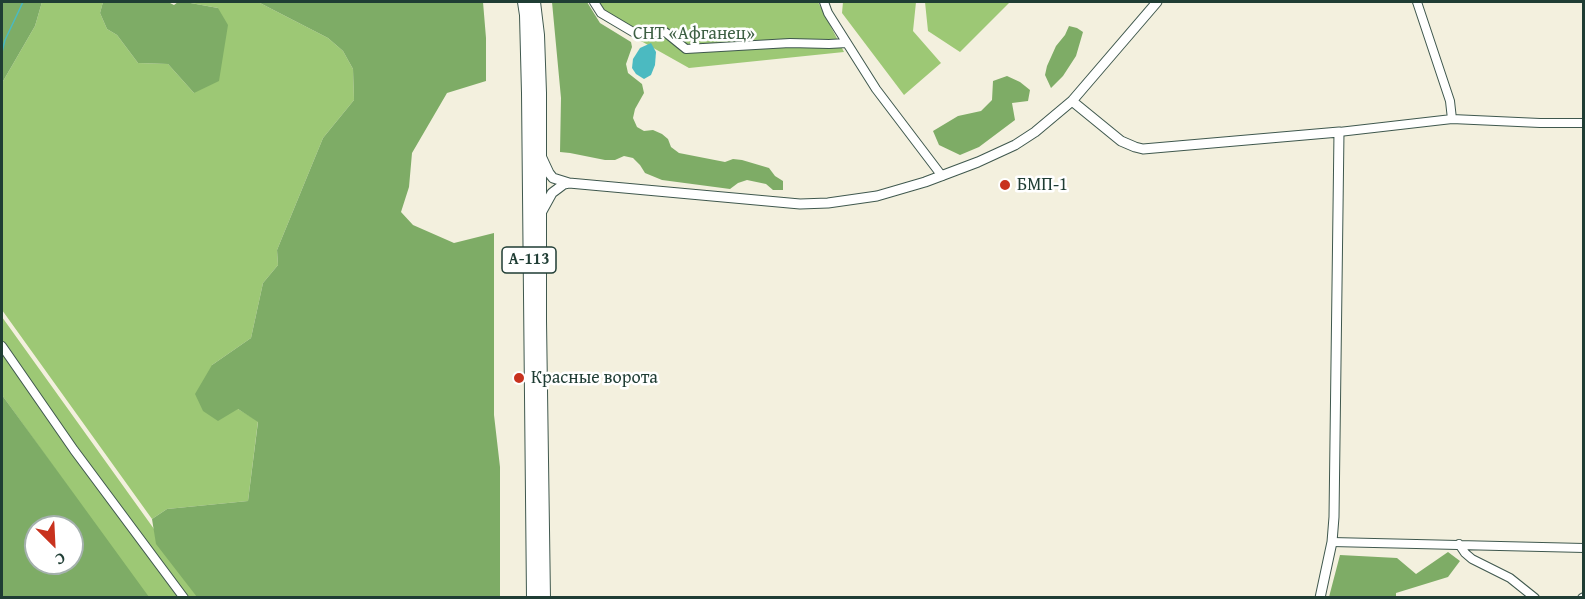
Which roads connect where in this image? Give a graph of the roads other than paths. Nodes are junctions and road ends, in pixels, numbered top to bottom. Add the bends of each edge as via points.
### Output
1 (524, 2) edge
2 (534, 2) edge
3 (594, 2) edge
4 (824, 2) edge
5 (1157, 2) edge
6 (1417, 2) edge
7 (847, 43) junction
8 (1072, 101) junction
9 (1452, 119) junction
10 (1584, 123) edge
11 (1340, 132) junction
12 (541, 156) junction
13 (942, 176) junction
14 (569, 183) junction
15 (541, 214) junction
16 (2, 346) edge
17 (1332, 542) junction
18 (1459, 544) junction
19 (1584, 548) edge
20 (184, 597) edge
21 (533, 597) edge
22 (544, 597) edge
23 (1320, 597) edge
24 (1535, 597) edge

1 - 21 highway, А-113
2 - 12 highway, А-113
3 - 7 street via 601,13 633,32 665,32 686,49
4 - 7 street
5 - 8 street
6 - 9 street via 1450,101
7 - 13 street via 876,89
8 - 11 street via 1121,141 1143,149
8 - 13 street via 1015,145
9 - 10 street
9 - 11 street
11 - 17 street
12 - 14 street via 553,178
12 - 15 highway, А-113
13 - 14 street via 877,196 806,204
14 - 15 street via 552,193
15 - 22 highway, А-113
16 - 20 street
17 - 18 street
17 - 23 street
18 - 19 street
18 - 24 street via 1472,559 1510,578

